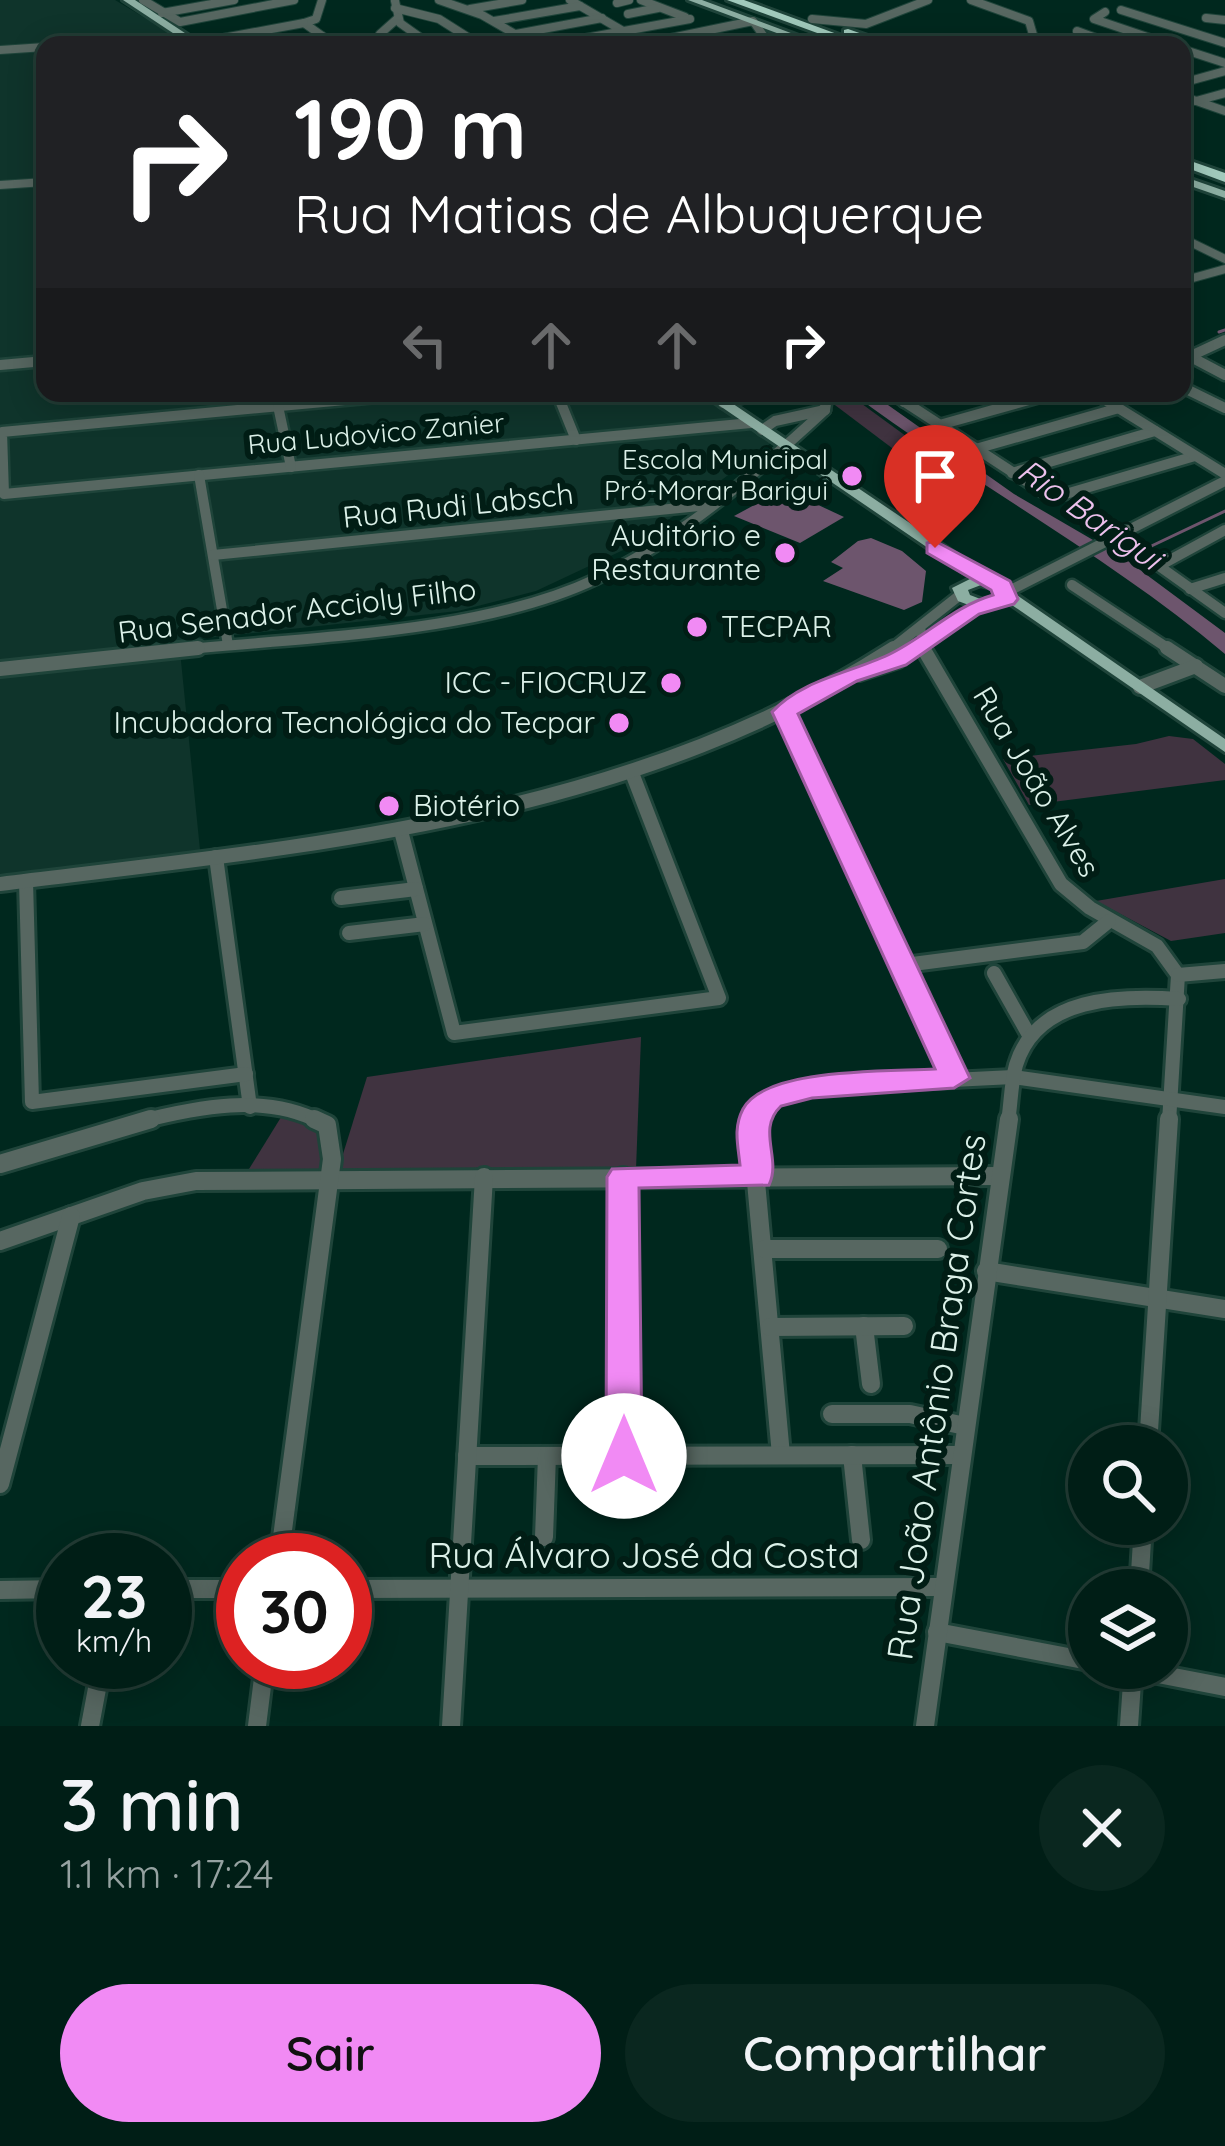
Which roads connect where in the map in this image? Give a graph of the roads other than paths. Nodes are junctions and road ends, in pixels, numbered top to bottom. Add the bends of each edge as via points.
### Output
1 (128, 0) edge
2 (208, 0) edge
3 (234, 0) edge
4 (322, 0) edge
5 (522, 0) edge
6 (570, 0) edge
7 (629, 0) edge
8 (641, 0) edge
9 (693, 0) edge
10 (733, 0) edge
11 (757, 0) edge
12 (928, 0) edge
13 (971, 0) edge
14 (294, 1) edge
15 (446, 1) edge
16 (616, 3) edge
17 (580, 6) junction
18 (659, 8) junction
19 (155, 9) edge
20 (396, 9) edge
21 (470, 9) junction
22 (1121, 10) dead end
23 (1105, 12) dead end
24 (628, 14) dead end
25 (602, 18) junction
26 (1206, 18) dead end
27 (812, 19) junction
28 (1225, 20) edge
29 (494, 21) junction
30 (753, 21) junction
31 (304, 23) junction
32 (866, 24) junction
33 (1169, 25) junction
34 (624, 31) junction
35 (1077, 31) dead end
36 (516, 34) junction
37 (1138, 34) junction
38 (187, 36) edge
39 (229, 36) edge
40 (322, 36) edge
41 (381, 36) edge
42 (422, 36) edge
43 (466, 36) edge
44 (519, 36) edge
45 (596, 36) edge
46 (632, 36) edge
47 (682, 36) edge
48 (764, 36) edge
49 (794, 36) edge
50 (835, 36) edge
51 (858, 36) edge
52 (870, 36) edge
53 (1031, 36) edge
54 (1087, 36) edge
55 (1131, 36) edge
56 (1144, 36) edge
57 (1210, 38) junction
58 (1225, 38) edge
59 (1191, 45) edge
60 (36, 48) edge
61 (0, 50) edge
62 (1191, 51) edge
63 (1204, 56) junction
64 (1191, 60) edge
65 (1225, 67) edge
66 (1191, 80) edge
67 (1225, 93) edge
68 (1191, 99) edge
69 (1196, 101) junction
70 (1225, 111) edge
71 (1191, 155) edge
72 (1191, 165) edge
73 (1225, 168) edge
74 (1225, 178) edge
75 (1191, 182) edge
76 (36, 183) edge
77 (0, 185) edge
78 (1225, 195) edge
79 (1191, 244) edge
80 (1202, 248) junction
81 (1191, 251) edge
82 (1225, 263) edge
83 (1191, 275) edge
84 (1223, 343) edge
85 (1191, 356) edge
86 (1191, 361) edge
87 (36, 362) edge
88 (0, 365) edge
89 (1225, 375) edge
90 (1191, 391) edge
91 (322, 402) edge
92 (561, 402) edge
93 (720, 402) edge
94 (730, 402) edge
95 (824, 402) edge
96 (904, 402) edge
97 (1022, 402) edge
98 (1108, 402) edge
99 (1120, 402) edge
100 (723, 404) junction
101 (278, 406) junction
102 (1114, 406) junction
103 (1225, 408) edge
104 (825, 410) junction
105 (944, 424) junction
106 (757, 426) junction
107 (1156, 431) junction
108 (2, 432) edge
109 (576, 440) junction
110 (786, 446) junction
111 (979, 448) junction
112 (1195, 456) junction
113 (1219, 464) edge
114 (291, 466) junction
115 (1012, 473) junction
116 (199, 476) junction
117 (1225, 478) edge
118 (709, 505) junction
119 (1225, 530) edge
120 (935, 548) junction
121 (213, 555) junction
122 (1225, 578) edge
123 (1072, 585) dead end
124 (1000, 588) junction
125 (1190, 589) junction
126 (960, 591) junction
127 (985, 605) junction
128 (1225, 613) edge
129 (1042, 621) junction
130 (921, 636) junction
131 (228, 645) junction
132 (1196, 666) junction
133 (0, 669) edge
134 (1225, 686) edge
135 (1140, 687) junction
136 (784, 712) junction
137 (1225, 747) edge
138 (632, 773) junction
139 (401, 831) junction
140 (216, 856) junction
141 (26, 880) junction
142 (0, 884) edge
143 (416, 890) junction
144 (341, 898) dead end
145 (1109, 920) junction
146 (425, 924) junction
147 (349, 933) dead end
148 (904, 965) junction
149 (1225, 971) edge
150 (994, 973) dead end
151 (1178, 975) junction
152 (1179, 999) junction
153 (1029, 1035) junction
154 (246, 1074) junction
155 (1012, 1077) junction
156 (954, 1078) junction
157 (1172, 1100) junction
158 (250, 1107) junction
159 (1225, 1107) edge
160 (0, 1163) edge
161 (999, 1176) junction
162 (484, 1177) junction
163 (623, 1177) junction
164 (758, 1177) junction
165 (330, 1178) junction
166 (71, 1216) junction
167 (0, 1241) edge
168 (764, 1249) junction
169 (938, 1250) dead end
170 (986, 1271) junction
171 (1159, 1298) junction
172 (1225, 1309) edge
173 (904, 1326) dead end
174 (864, 1327) junction
175 (770, 1328) junction
176 (871, 1384) dead end
177 (832, 1414) dead end
178 (1150, 1425) edge
179 (965, 1426) junction
180 (781, 1455) junction
181 (852, 1455) junction
182 (961, 1455) junction
183 (467, 1456) junction
184 (548, 1456) junction
185 (624, 1456) junction
186 (0, 1484) edge
187 (283, 1533) edge
188 (544, 1537) dead end
189 (861, 1540) dead end
190 (943, 1587) junction
191 (372, 1588) edge
192 (459, 1588) junction
193 (36, 1589) edge
194 (0, 1590) edge
195 (937, 1632) junction
196 (1068, 1657) edge
197 (1188, 1680) edge
198 (1225, 1687) edge
199 (97, 1689) edge
200 (262, 1689) edge
201 (1130, 1689) edge
202 (90, 1726) edge
203 (257, 1726) edge
204 (451, 1726) edge
205 (925, 1726) edge
206 (1129, 1726) edge

1 - 19 main road
2 - 19 street
3 - 19 street
4 - 31 street via 316,20
5 - 21 street
6 - 17 street
7 - 16 street
8 - 18 street
9 - 30 main road
10 - 50 highway
11 - 27 highway
12 - 32 street
13 - 53 street via 1031,22
14 - 19 street via 180,22
15 - 21 street
17 - 25 street
17 - 29 street
18 - 24 street
18 - 34 street via 690,19
19 - 38 main road
20 - 41 street
20 - 42 street
20 - 43 street via 440,19
21 - 29 street
22 - 33 street
23 - 37 street via 1095,20
25 - 34 street
25 - 36 street
26 - 28 street
27 - 32 street
27 - 51 highway
29 - 36 street
30 - 47 street
30 - 48 street
30 - 49 main road
31 - 39 street
31 - 40 street
32 - 52 street
33 - 37 street
33 - 57 street
34 - 45 street
34 - 46 street
35 - 54 street
36 - 44 street
37 - 55 street
37 - 56 street
57 - 58 street
57 - 59 street
60 - 61 street
62 - 63 street
63 - 64 street
63 - 65 street
65 - 66 street
67 - 69 street
68 - 69 street
69 - 70 street
71 - 73 highway
72 - 74 highway
75 - 78 main road
76 - 77 street
79 - 80 street
80 - 81 street
80 - 82 street
82 - 83 street
84 - 85 street
86 - 89 street
87 - 88 street
90 - 103 street
91 - 101 street
92 - 109 street
93 - 100 main road
94 - 100 street
95 - 104 street
96 - 105 street
97 - 105 street
98 - 102 street
99 - 102 street
100 - 106 main road
101 - 108 street
101 - 114 street
102 - 107 street
102 - 111 street
104 - 106 street, Rua Ludovico Zanier
104 - 110 street, Rua Senador Accioly Filho
105 - 111 street
106 - 109 street, Rua Ludovico Zanier
106 - 110 main road
107 - 112 street
107 - 115 street
108 - 116 street, Rua Ludovico Zanier via 4,494
109 - 114 street, Rua Ludovico Zanier
110 - 118 street, Rua Senador Accioly Filho
110 - 120 main road
111 - 115 street
112 - 113 street
112 - 115 street via 1052,498
113 - 117 street
114 - 116 street, Rua Ludovico Zanier
116 - 121 street
117 - 124 street
118 - 121 street, Rua Rudi Labsch
118 - 131 street, Rua Senador Accioly Filho via 630,562 538,601 449,621
119 - 125 street via 1160,564
120 - 124 main road
120 - 126 main road
121 - 131 street
122 - 125 street
123 - 132 street
124 - 126 main road
124 - 127 main road
124 - 129 main road
125 - 128 street
126 - 127 main road
126 - 130 street
127 - 129 main road
127 - 130 street
129 - 135 main road
130 - 136 street via 891,663 848,676
130 - 145 street, Rua João Alves via 1061,884
131 - 133 street, Rua Senador Accioly Filho
132 - 134 street
132 - 135 street
135 - 137 main road
136 - 138 street
136 - 148 street
138 - 139 street
138 - 146 street via 719,998 454,1034
139 - 140 street
139 - 143 street
140 - 141 street
140 - 154 street
141 - 142 street
141 - 154 street via 32,1102
143 - 144 street
143 - 146 street
145 - 148 street via 1083,942
145 - 151 street, Rua João Alves via 1159,947
146 - 147 street
148 - 156 street
149 - 151 street
150 - 153 street
151 - 152 street
152 - 153 street via 1086,1002
152 - 157 street
153 - 155 street, Rua João Antônio Braga Cortes
154 - 158 street
155 - 156 street
155 - 157 street
155 - 161 street, Rua João Antônio Braga Cortes
156 - 164 street via 812,1087 770,1098 752,1128
157 - 159 street
157 - 171 street
158 - 160 street via 148,1118
158 - 165 street via 302,1111 326,1125
161 - 164 street
161 - 170 street, Rua João Antônio Braga Cortes
162 - 163 street
162 - 165 street
162 - 183 street
163 - 164 street
163 - 185 street
164 - 168 street
165 - 166 street via 178,1183
165 - 187 street
166 - 167 street
166 - 186 street
168 - 169 street
168 - 175 street
170 - 171 street
170 - 179 street, Rua João Antônio Braga Cortes
171 - 172 street
171 - 178 street
173 - 174 street
174 - 175 street
174 - 176 street
175 - 180 street
177 - 179 street via 910,1414
179 - 182 street, Rua João Antônio Braga Cortes
180 - 181 street
180 - 185 street
181 - 182 street
181 - 189 street
182 - 190 street, Rua João Antônio Braga Cortes
183 - 184 street
183 - 192 street
184 - 185 street
184 - 188 street
190 - 192 street, Rua Álvaro José da Costa
190 - 195 street, Rua João Antônio Braga Cortes
191 - 192 street, Rua Álvaro José da Costa
192 - 204 street
193 - 194 street
195 - 196 street
195 - 205 street, Rua João Antônio Braga Cortes
197 - 198 street
199 - 202 street
200 - 203 street
201 - 206 street

